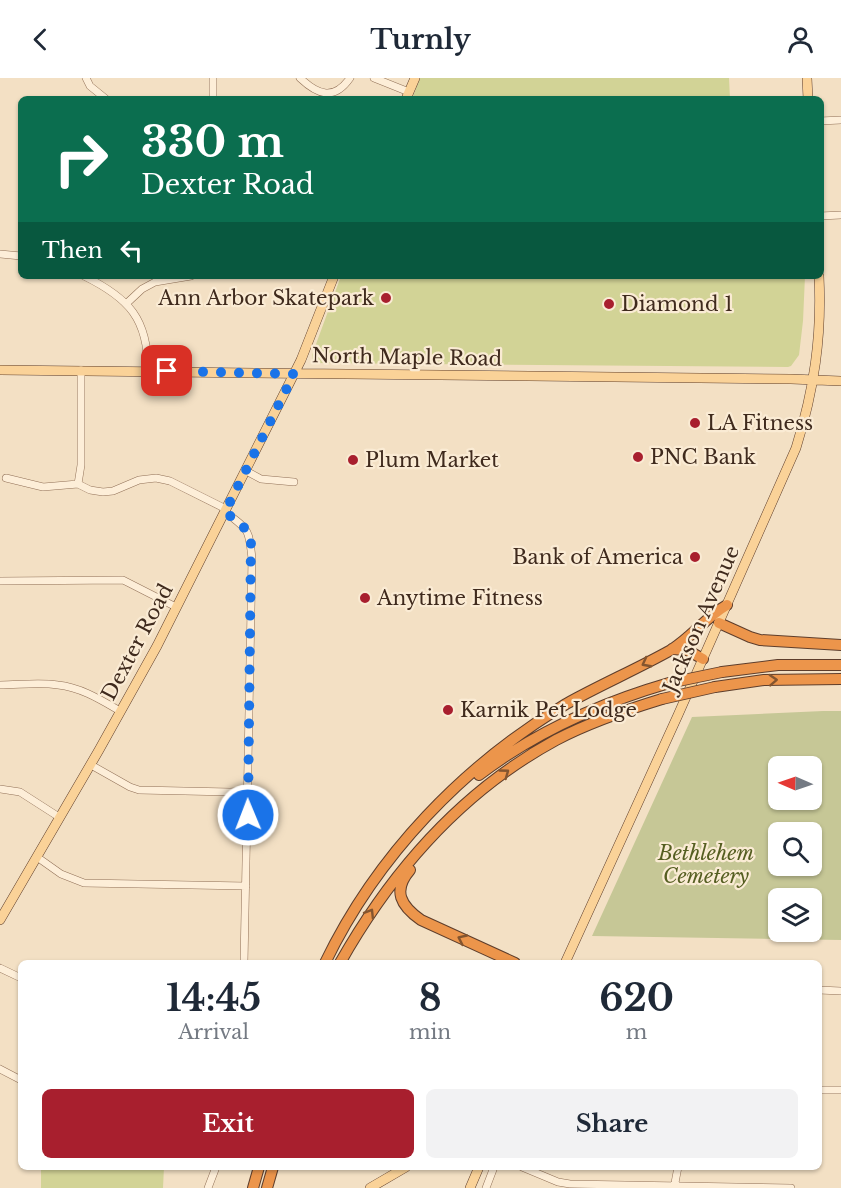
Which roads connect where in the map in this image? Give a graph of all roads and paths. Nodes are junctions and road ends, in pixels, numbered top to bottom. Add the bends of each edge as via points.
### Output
1 (86, 78) edge
2 (213, 78) edge
3 (300, 78) edge
4 (350, 78) edge
5 (374, 78) edge
6 (807, 78) edge
7 (411, 79) edge
8 (102, 96) edge
9 (213, 96) edge
10 (407, 96) edge
11 (808, 96) edge
12 (841, 120) edge
13 (824, 121) edge
14 (841, 215) edge
15 (824, 216) edge
16 (0, 254) edge
17 (18, 256) edge
18 (90, 279) edge
19 (173, 279) edge
20 (333, 279) edge
21 (819, 279) edge
22 (127, 303) junction
23 (0, 370) edge
24 (81, 370) junction
25 (148, 370) junction
26 (294, 374) junction
27 (813, 381) junction
28 (841, 381) edge
29 (246, 471) junction
30 (6, 478) dead end
31 (294, 482) dead end
32 (78, 484) junction
33 (225, 510) junction
34 (0, 581) edge
35 (727, 604) junction
36 (176, 607) junction
37 (719, 623) junction
38 (841, 645) edge
39 (672, 649) junction
40 (703, 659) junction
41 (841, 665) edge
42 (841, 679) edge
43 (0, 685) edge
44 (120, 711) junction
45 (91, 765) junction
46 (0, 789) edge
47 (247, 791) junction
48 (59, 817) junction
49 (449, 818) junction
50 (415, 830) junction
51 (38, 857) junction
52 (246, 886) junction
53 (3, 908) edge
54 (0, 920) edge
55 (244, 960) edge
56 (326, 960) edge
57 (342, 960) edge
58 (508, 960) edge
59 (566, 960) edge
60 (0, 968) edge
61 (18, 977) edge
62 (822, 990) edge
63 (841, 991) edge
64 (0, 1068) edge
65 (18, 1078) edge
66 (822, 1090) edge
67 (841, 1090) edge
68 (215, 1170) edge
69 (258, 1170) edge
70 (272, 1170) edge
71 (401, 1170) edge
72 (478, 1170) edge
73 (493, 1170) edge
74 (529, 1170) edge
75 (678, 1170) edge
76 (570, 1186) edge
77 (675, 1187) edge
78 (208, 1188) edge
79 (253, 1188) edge
80 (267, 1188) edge
81 (370, 1188) edge
82 (470, 1188) edge
83 (486, 1188) edge
84 (727, 1188) edge
85 (778, 1188) edge
86 (791, 1188) edge

1 - 8 street
2 - 9 street
3 - 4 street via 313,90 330,94 343,88
5 - 10 street
6 - 11 main road
7 - 10 main road
12 - 13 street
14 - 15 street
16 - 17 street
18 - 22 street
19 - 22 street via 155,282
20 - 26 main road, Dexter Road
21 - 27 main road, Jackson Avenue
22 - 25 street via 143,329
23 - 24 main road, North Maple Road
24 - 25 main road, North Maple Road
24 - 32 street
25 - 26 main road, North Maple Road
26 - 27 main road, North Maple Road
26 - 29 main road, Dexter Road
27 - 28 main road, North Maple Road
27 - 35 main road, Jackson Avenue via 796,448
29 - 31 street via 261,479
29 - 33 main road, Dexter Road
30 - 32 street via 38,486
32 - 33 street via 103,492 156,478 170,481
33 - 36 main road, Dexter Road
33 - 47 street via 251,539
34 - 36 street via 123,580
35 - 37 main road, Jackson Avenue
35 - 39 highway
36 - 44 main road, Dexter Road
37 - 38 highway via 760,640
37 - 40 main road, Jackson Avenue
39 - 40 highway via 687,650
39 -> 50 highway via 532,726 452,788
40 - 59 main road, Jackson Avenue
41 - 50 highway, bridge via 778,665 722,672 669,683 589,710 506,754
49 -> 42 highway, bridge via 507,771 549,744 603,719 662,699 716,687 764,680
43 - 44 street via 57,684
44 - 45 main road, Dexter Road
45 - 47 street via 139,789
45 - 48 main road, Dexter Road
46 - 48 street via 20,792
47 - 52 street
48 - 51 main road, Dexter Road
57 -> 49 highway via 393,881
58 -> 49 highway via 421,920 403,902 402,882
50 - 56 highway via 366,890
51 - 52 street via 61,874 84,883
51 - 53 main road, Dexter Road
52 - 55 street
53 - 54 main road, Dexter Road
60 - 61 street
62 - 63 street
64 - 65 street
66 - 67 street
68 - 78 street
69 - 79 highway
70 - 80 highway
71 - 81 main road
72 - 82 main road
73 - 83 street
74 - 76 street
75 - 77 street
76 - 77 street
77 - 84 street
84 - 85 street
85 - 86 street

